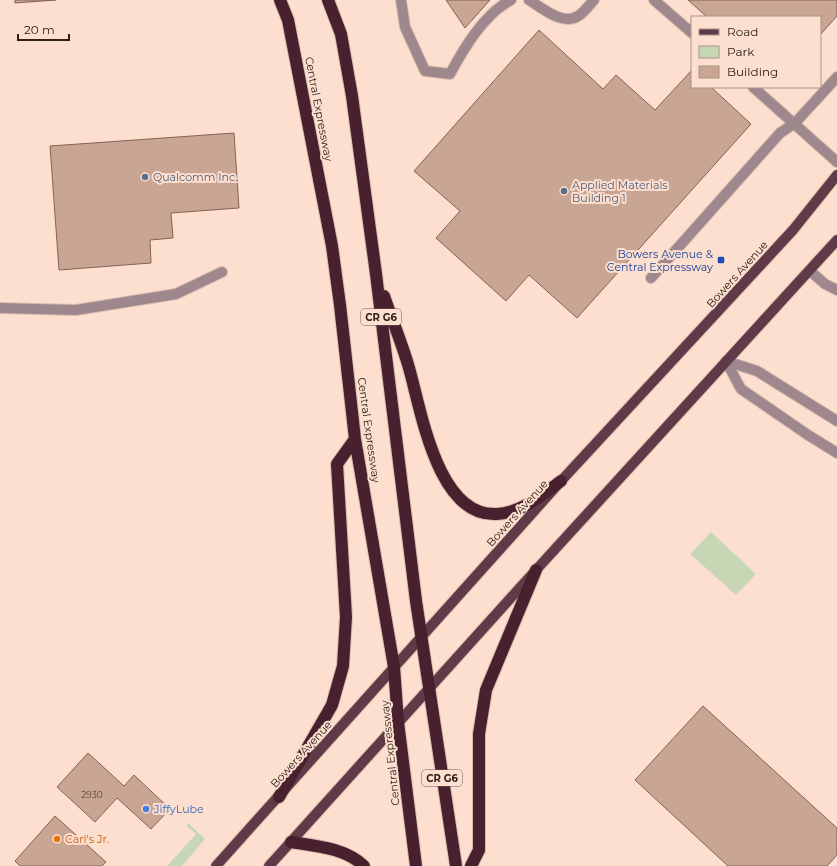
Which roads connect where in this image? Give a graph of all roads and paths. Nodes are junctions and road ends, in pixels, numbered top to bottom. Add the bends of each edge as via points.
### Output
1 (280, 0) edge
2 (328, 0) edge
3 (401, 0) edge
4 (511, 0) edge
5 (529, 0) edge
6 (594, 0) edge
7 (654, 0) edge
8 (691, 32) edge
9 (837, 77) edge
10 (754, 88) edge
11 (795, 123) junction
12 (837, 162) edge
13 (837, 176) edge
14 (837, 240) edge
15 (810, 271) junction
16 (222, 272) dead end
17 (376, 274) junction
18 (651, 278) dead end
19 (837, 290) edge
20 (0, 308) edge
21 (726, 362) junction
22 (837, 421) edge
23 (356, 439) junction
24 (837, 453) edge
25 (561, 481) junction
26 (536, 570) junction
27 (421, 637) junction
28 (394, 667) junction
29 (429, 690) junction
30 (398, 722) junction
31 (279, 797) junction
32 (291, 842) junction
33 (216, 866) edge
34 (269, 866) edge
35 (364, 866) edge
36 (416, 866) edge
37 (456, 866) edge
38 (471, 866) edge

1 - 23 highway, Central Expressway / CR G6 via 288,20 332,246
2 - 17 highway, CR G6 via 341,34 352,96
3 - 4 street via 405,27 425,71 450,74 466,45 500,6
5 - 6 street via 550,13 567,19 578,16
7 - 8 street
9 - 11 street
10 - 11 street
11 - 12 street
11 - 18 street via 780,133
13 - 25 main road, Bowers Avenue via 793,230
14 - 15 main road
15 - 19 street
15 - 21 main road
16 - 20 street via 176,294 76,310
17 - 25 highway via 409,366 431,450 452,490 475,509 497,514 521,508
17 - 27 highway, CR G6
21 - 22 street via 757,371
21 - 24 street via 741,389
21 - 26 main road
23 - 28 highway, Central Expressway / CR G6
23 - 31 highway via 337,464 346,617 343,666 332,705
25 - 27 main road, Bowers Avenue
26 - 29 main road
26 - 38 highway via 486,690 479,734 479,850
27 - 28 main road, Bowers Avenue
27 - 29 highway, CR G6
28 - 30 highway, Central Expressway / CR G6
28 - 31 main road, Bowers Avenue
29 - 30 main road
29 - 37 highway, CR G6
30 - 32 main road
30 - 36 highway, Central Expressway / CR G6
31 - 33 main road, Bowers Avenue
32 - 34 main road
32 - 35 highway via 332,849 359,861

